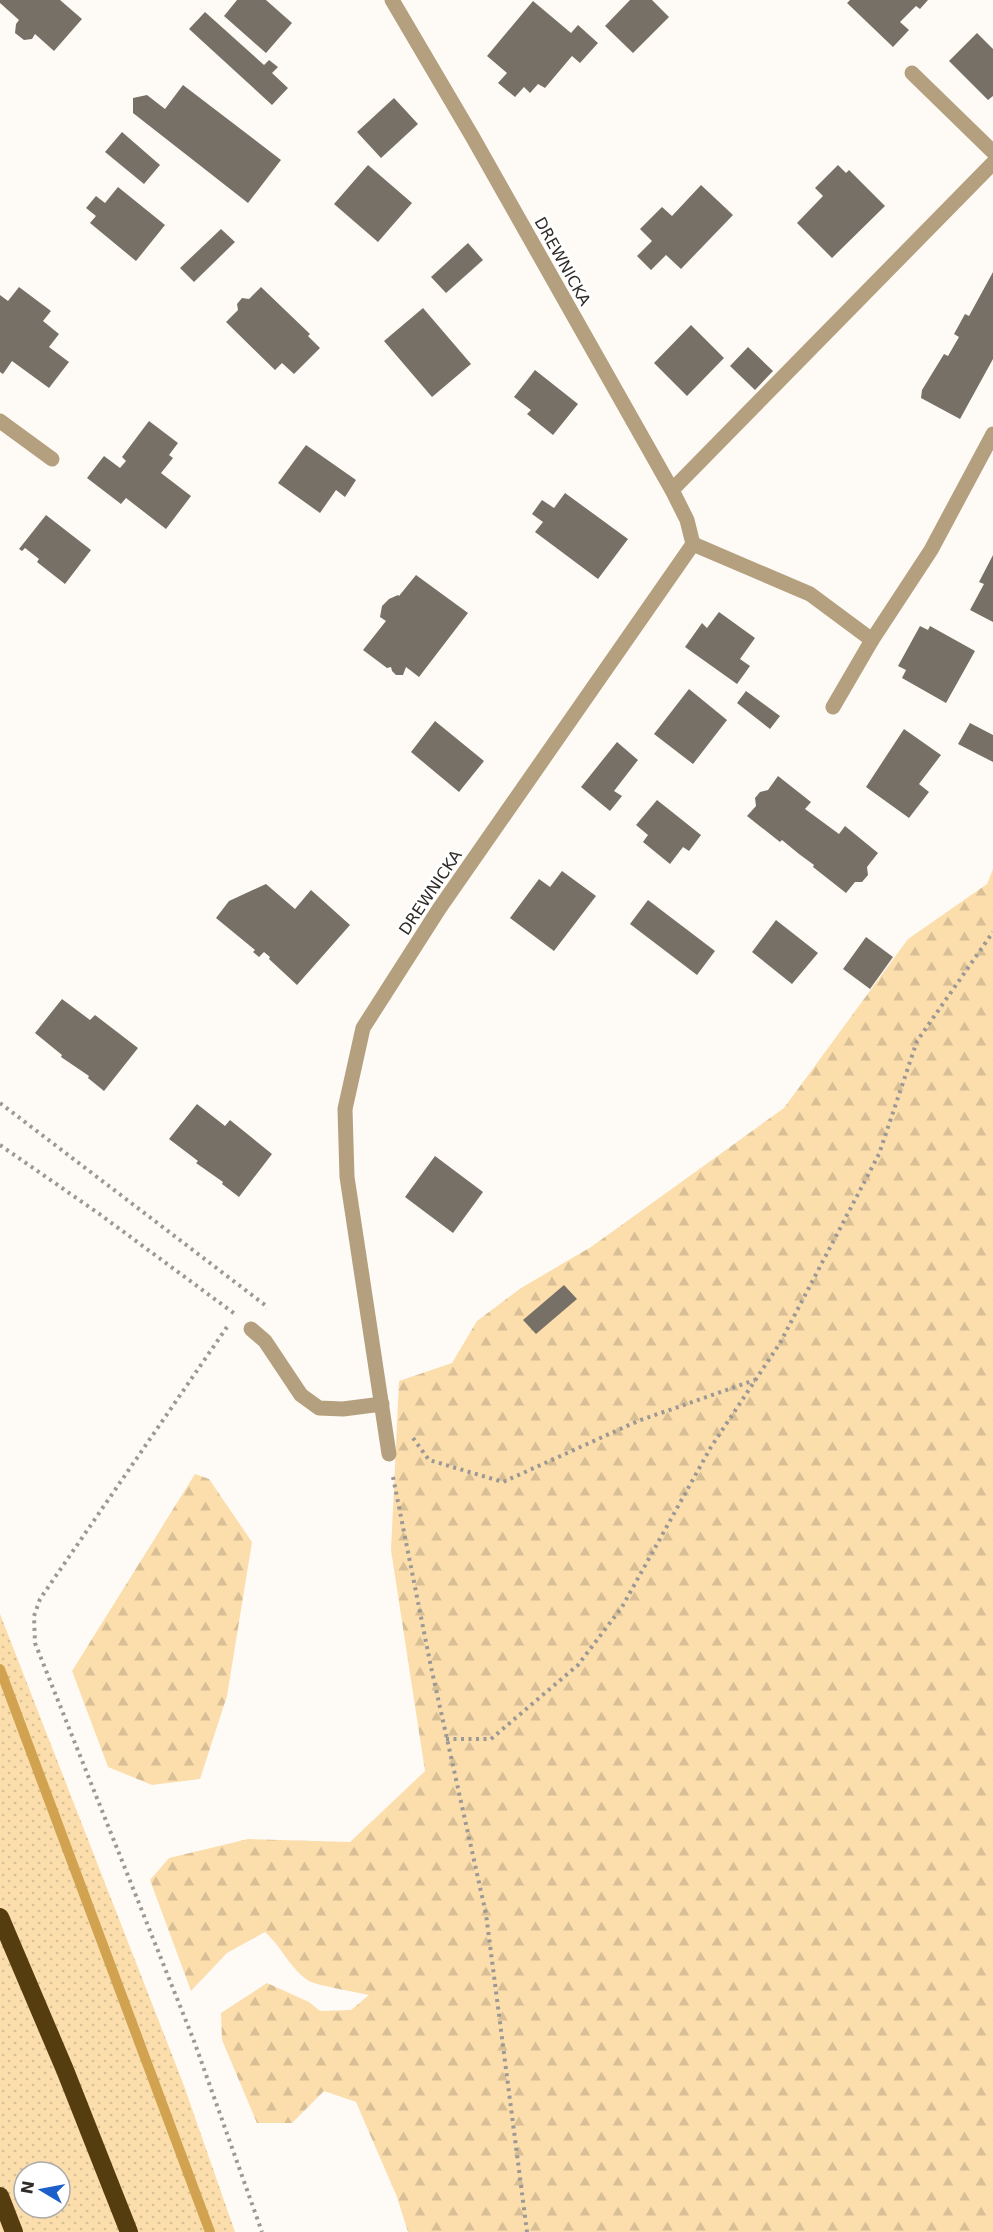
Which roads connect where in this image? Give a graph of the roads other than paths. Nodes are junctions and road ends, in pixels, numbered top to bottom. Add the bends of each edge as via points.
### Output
1 (392, 0) edge
2 (912, 74) dead end
3 (993, 152) edge
4 (993, 163) edge
5 (0, 421) edge
6 (993, 434) edge
7 (52, 459) dead end
8 (672, 490) junction
9 (693, 544) junction
10 (873, 640) junction
11 (833, 707) dead end
12 (251, 1329) dead end
13 (382, 1404) junction
14 (389, 1454) road end
15 (0, 1917) edge
16 (0, 2196) edge
17 (14, 2232) edge
18 (129, 2232) edge

1 - 8 street, DREWNICKA
2 - 3 street
4 - 8 street
5 - 7 street
6 - 10 street via 931,550
8 - 9 street, DREWNICKA via 687,520
9 - 10 street via 810,594
9 - 13 street, DREWNICKA via 439,909 363,1028 345,1109 347,1178
10 - 11 street
12 - 13 street via 265,1341 301,1395 319,1408
13 - 14 street, DREWNICKA
15 - 18 highway
16 - 17 highway

